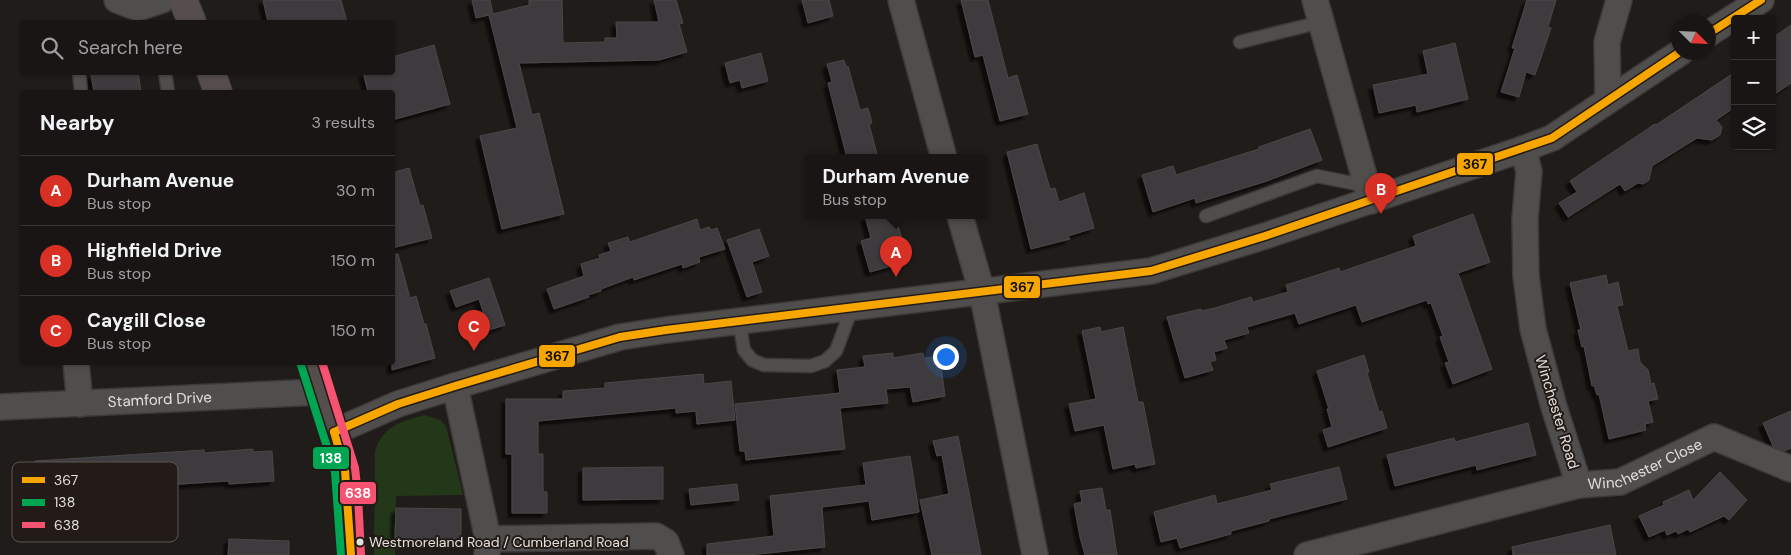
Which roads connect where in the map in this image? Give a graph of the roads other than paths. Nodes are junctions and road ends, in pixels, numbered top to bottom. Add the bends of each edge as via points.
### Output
1 (117, 0) edge
2 (162, 0) edge
3 (183, 0) edge
4 (901, 0) edge
5 (1619, 0) edge
6 (1761, 0) edge
7 (1318, 11) edge
8 (191, 20) edge
9 (1716, 29) edge
10 (1240, 42) dead end
11 (1671, 59) edge
12 (79, 75) edge
13 (165, 75) edge
14 (212, 75) edge
15 (81, 90) edge
16 (168, 90) edge
17 (217, 90) edge
18 (1608, 100) junction
19 (1523, 149) junction
20 (943, 154) edge
21 (1369, 194) junction
22 (1206, 216) dead end
23 (961, 219) edge
24 (982, 292) junction
25 (852, 308) junction
26 (739, 321) junction
27 (76, 365) edge
28 (312, 365) edge
29 (455, 386) junction
30 (320, 392) junction
31 (80, 404) junction
32 (0, 407) edge
33 (334, 432) junction
34 (1791, 468) edge
35 (1580, 485) junction
36 (487, 547) edge
37 (351, 555) edge
38 (671, 555) edge
39 (1035, 555) edge
40 (1307, 555) edge

1 - 2 street via 138,8
3 - 8 main road
4 - 20 street
5 - 18 street via 1607,42
6 - 9 street
7 - 10 lane
7 - 21 street
11 - 18 street
12 - 15 lane
13 - 16 lane
14 - 17 main road
18 - 19 street via 1552,138
19 - 21 street
19 - 35 street, Winchester Road via 1528,171 1526,276 1532,329
21 - 22 lane via 1317,176
21 - 24 street via 1264,236 1151,271
23 - 24 street
24 - 25 street
24 - 39 street
25 - 26 street
25 - 26 lane via 836,351 825,361 811,366 764,365 752,360 744,350
26 - 29 street via 620,337
27 - 31 street
28 - 30 main road
29 - 33 street via 398,404
29 - 36 street
30 - 31 street, Stamford Drive
30 - 33 main road
31 - 32 street, Stamford Drive
33 - 37 main road via 345,470
34 - 35 street, Winchester Close via 1714,437 1620,482
35 - 40 street, Winchester Road
36 - 38 street via 656,536 666,542

